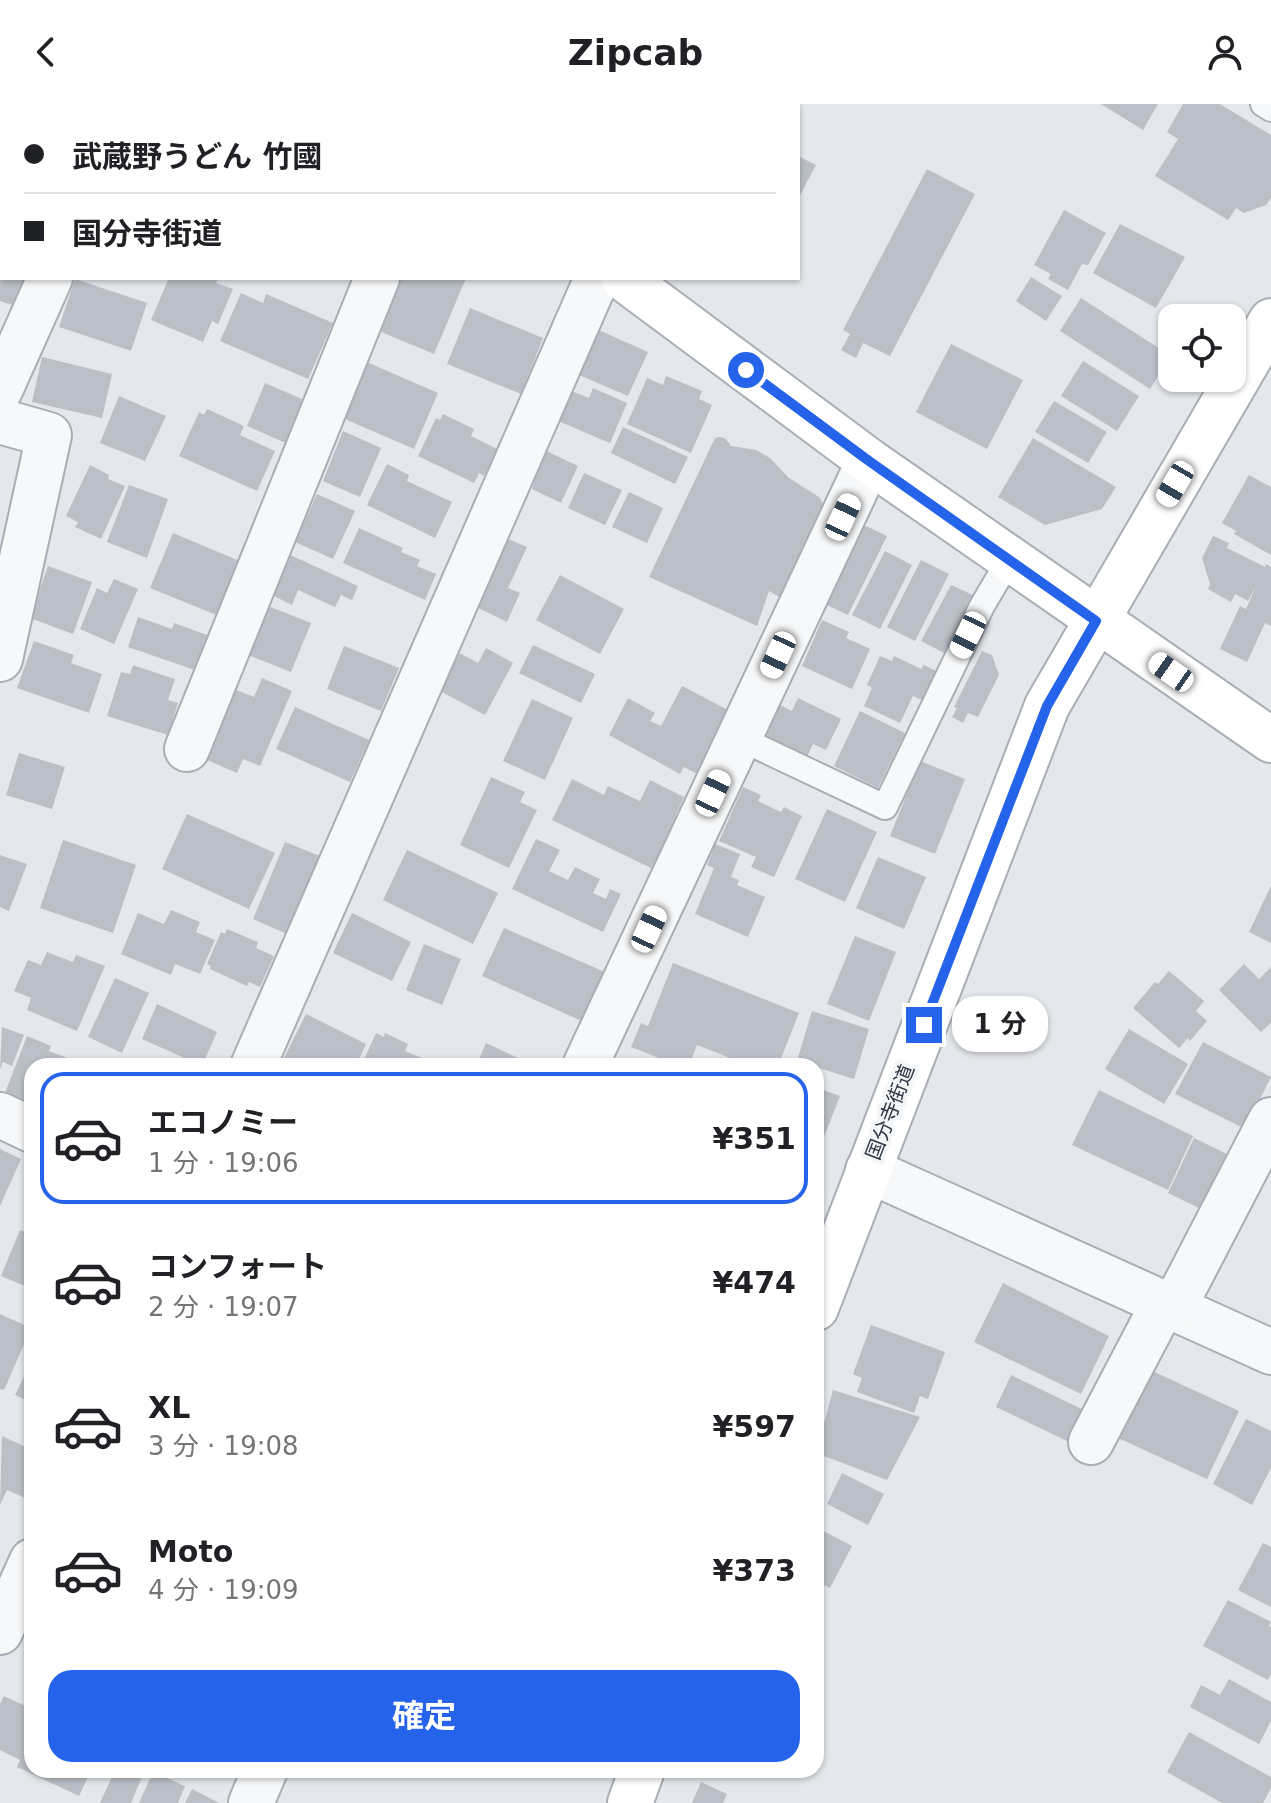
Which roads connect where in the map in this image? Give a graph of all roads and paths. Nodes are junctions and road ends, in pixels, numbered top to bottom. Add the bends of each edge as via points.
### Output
1 (1263, 104) edge
2 (1271, 109) edge
3 (49, 280) edge
4 (376, 280) edge
5 (596, 280) edge
6 (626, 280) edge
7 (1271, 321) edge
8 (0, 390) edge
9 (0, 421) edge
10 (869, 461) junction
11 (1009, 560) junction
12 (1096, 621) junction
13 (2, 638) edge
14 (739, 738) junction
15 (1271, 740) edge
16 (187, 749) dead end
17 (256, 1058) edge
18 (589, 1058) edge
19 (0, 1115) edge
20 (1271, 1120) edge
21 (24, 1126) edge
22 (868, 1170) junction
23 (824, 1287) edge
24 (1174, 1307) junction
25 (1271, 1352) edge
26 (1091, 1442) dead end
27 (24, 1579) edge
28 (0, 1632) edge
29 (262, 1778) edge
30 (639, 1778) edge
31 (251, 1803) edge
32 (630, 1803) edge

1 - 2 lane
3 - 8 street
4 - 16 street
5 - 17 street
6 - 10 main road
7 - 12 main road, 国分寺街道
9 - 13 street via 49,435
10 - 11 main road
10 - 14 street
11 - 12 main road
11 - 14 lane via 885,807
12 - 15 main road
12 - 22 main road, 国分寺街道 via 1047,706
14 - 18 street
19 - 21 street
20 - 24 street
22 - 23 main road, 国分寺街道
22 - 24 street
24 - 25 street
24 - 26 street via 1157,1316
27 - 28 street
29 - 31 street
30 - 32 main road

